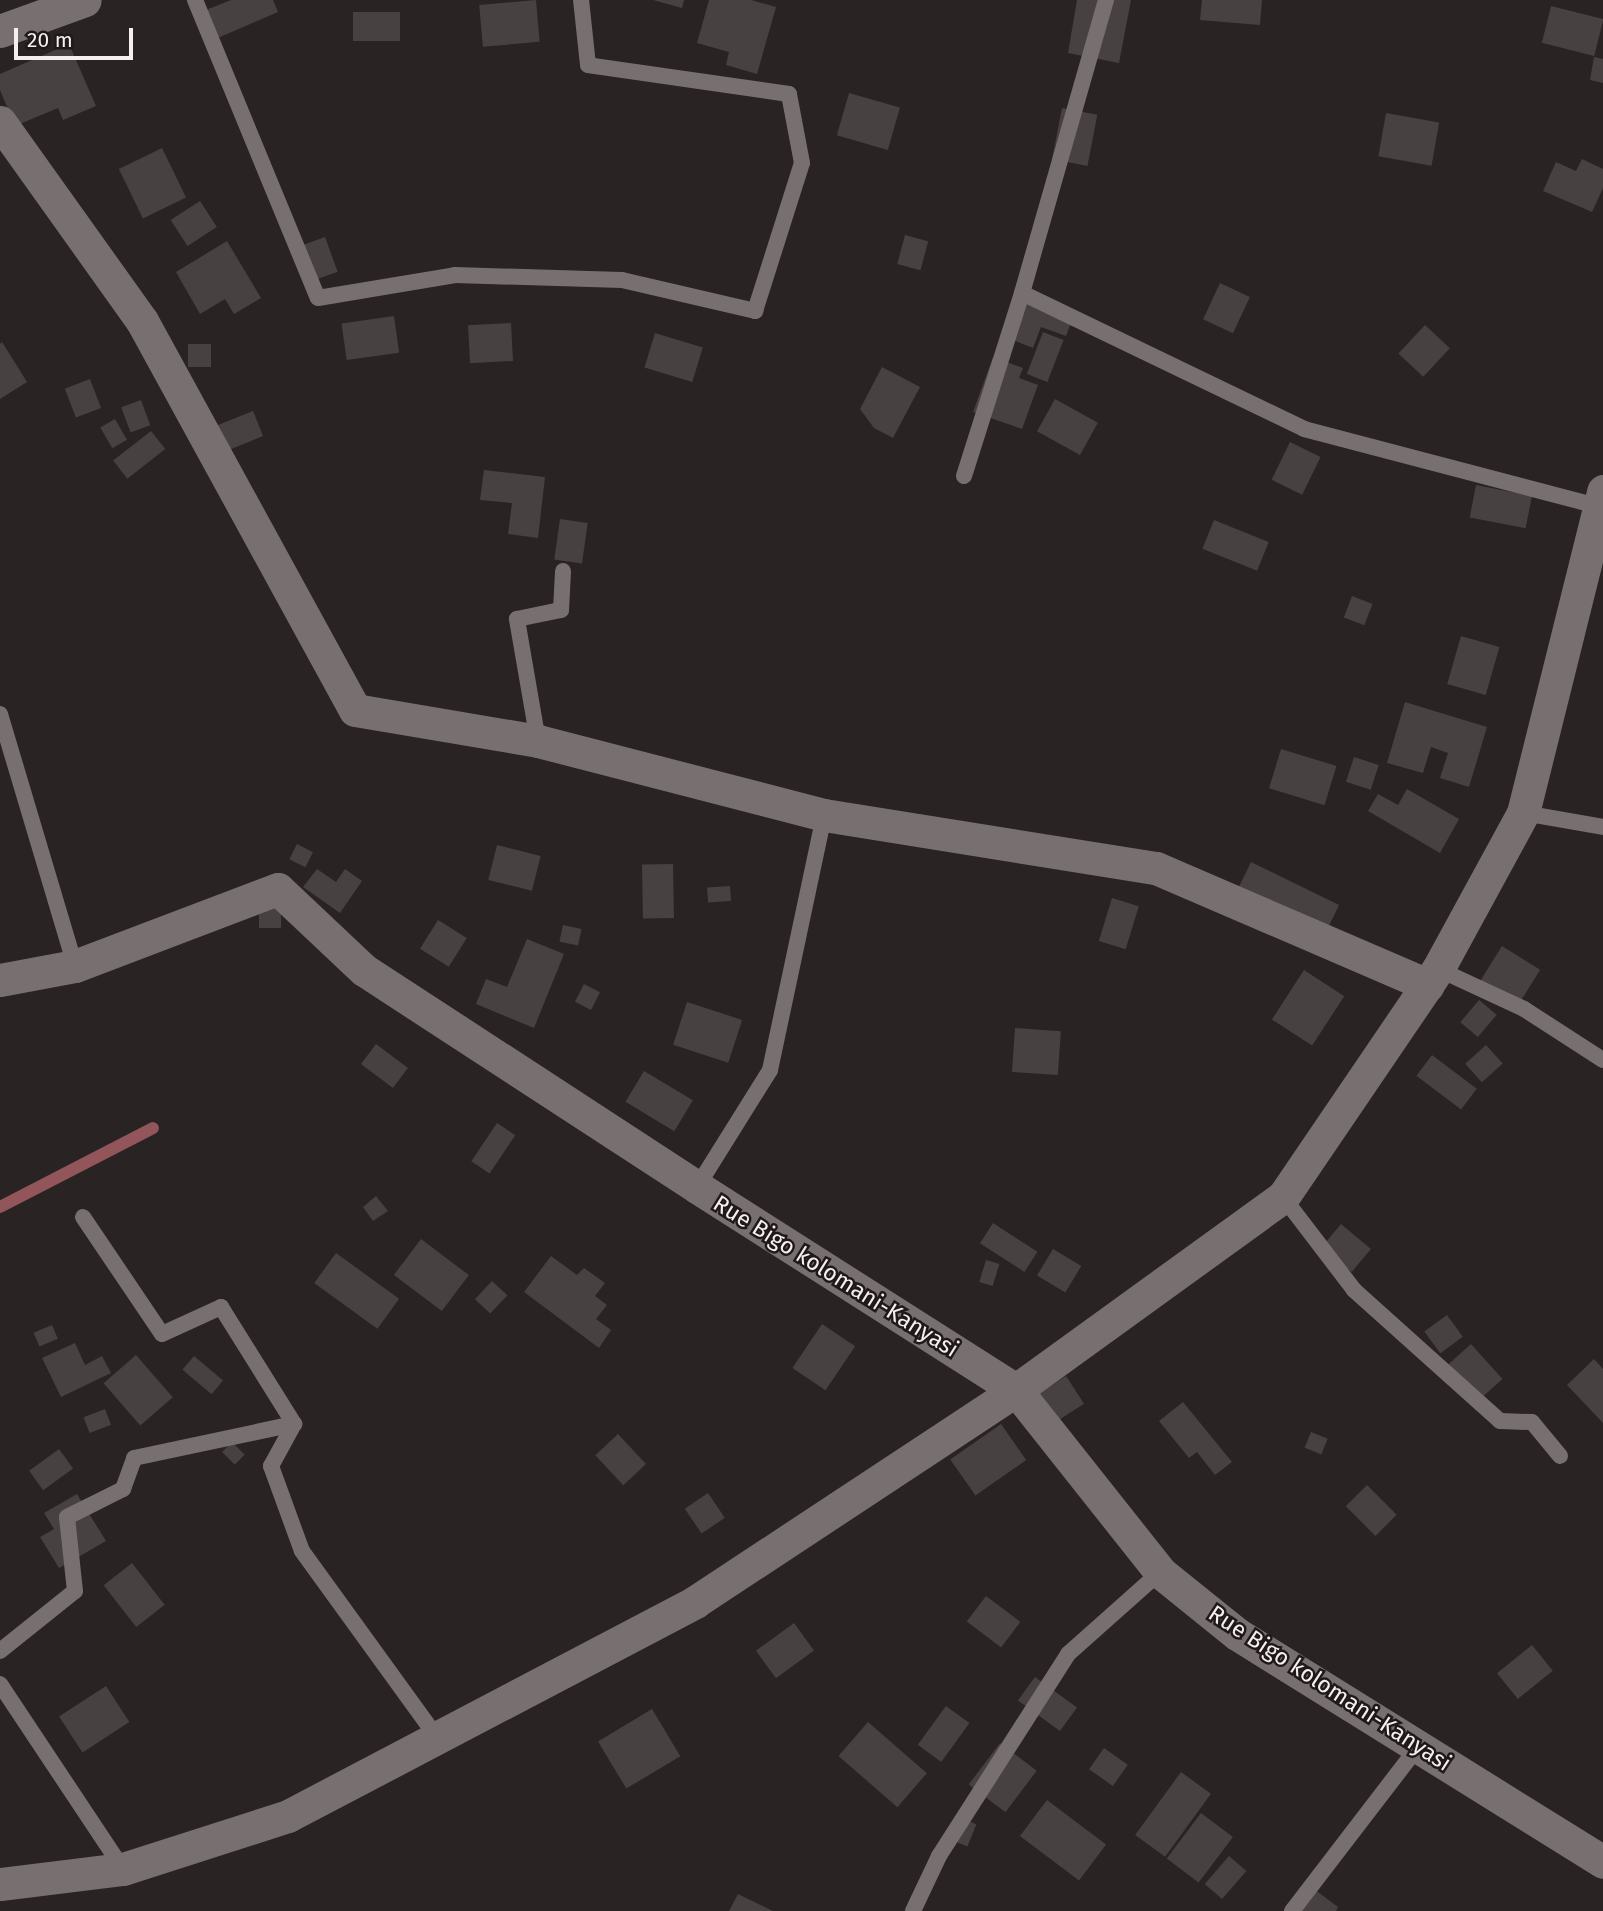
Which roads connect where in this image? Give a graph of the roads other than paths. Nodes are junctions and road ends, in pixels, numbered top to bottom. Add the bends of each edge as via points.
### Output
1 (85, 0) edge
2 (195, 0) edge
3 (581, 0) edge
4 (1106, 0) edge
5 (0, 31) edge
6 (0, 122) edge
7 (1022, 293) junction
8 (964, 476) dead end
9 (1601, 499) edge
10 (563, 571) dead end
11 (0, 714) edge
12 (538, 741) junction
13 (1523, 813) junction
14 (824, 816) junction
15 (1603, 827) edge
16 (75, 966) junction
17 (1433, 977) junction
18 (0, 980) edge
19 (1603, 1060) edge
20 (697, 1187) junction
21 (1283, 1197) junction
22 (83, 1217) dead end
23 (1016, 1390) junction
24 (294, 1424) junction
25 (1560, 1456) dead end
26 (1160, 1572) junction
27 (0, 1651) edge
28 (0, 1684) edge
29 (438, 1739) junction
30 (1418, 1746) junction
31 (1603, 1863) edge
32 (123, 1869) junction
33 (0, 1884) edge
34 (913, 1911) edge
35 (1292, 1911) edge

1 - 5 street
2 - 3 lane via 318,298 455,275 622,280 755,311 802,163 789,94 587,65
4 - 7 lane
6 - 12 street via 142,321 355,710
7 - 8 lane
7 - 9 lane via 1304,429
9 - 13 street
10 - 12 lane via 561,610 517,619
11 - 16 lane
12 - 14 street
13 - 15 lane
13 - 17 street
14 - 17 street via 1156,868
14 - 20 lane via 770,1070
16 - 18 street, Rue Bigo kolomani-Kanyasi
16 - 20 street, Rue Bigo kolomani-Kanyasi via 278,889 364,970
17 - 19 lane via 1524,1009
17 - 21 street
20 - 23 street, Rue Bigo kolomani-Kanyasi
21 - 23 street
21 - 25 lane via 1354,1290 1500,1420 1532,1422
22 - 24 lane via 162,1334 221,1307
23 - 26 street, Rue Bigo kolomani-Kanyasi
23 - 29 street via 695,1602
24 - 27 lane via 134,1458 123,1489 67,1517 75,1591
24 - 29 lane via 271,1466 302,1550
26 - 30 street, Rue Bigo kolomani-Kanyasi via 1237,1633
26 - 34 lane via 1068,1654 939,1856
28 - 32 lane
29 - 32 street via 288,1816
30 - 31 street, Rue Bigo kolomani-Kanyasi
30 - 35 lane
32 - 33 street

